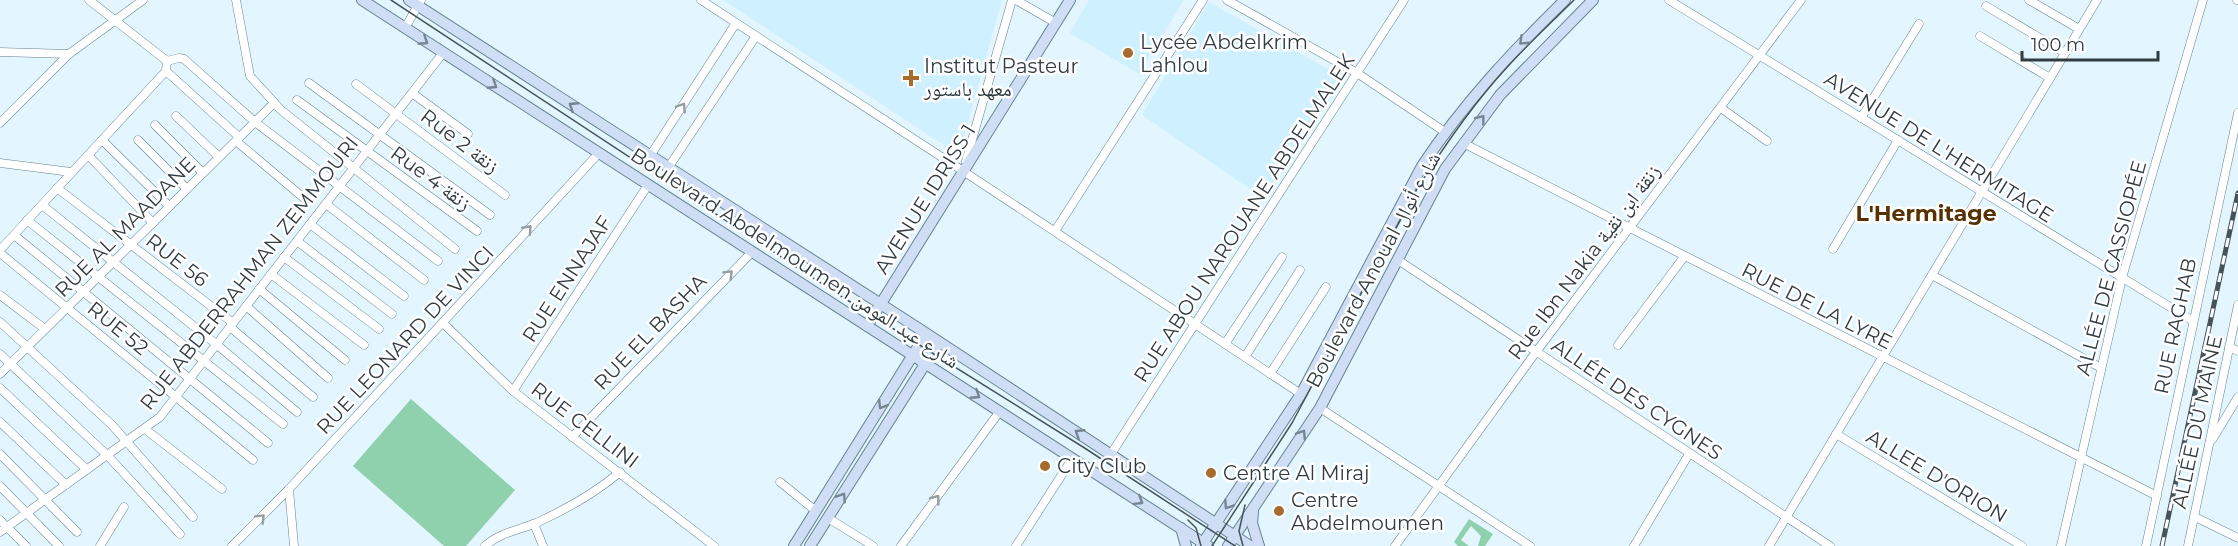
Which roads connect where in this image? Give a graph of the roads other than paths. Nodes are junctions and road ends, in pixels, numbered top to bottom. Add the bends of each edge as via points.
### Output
1 (89, 0) edge
2 (143, 0) edge
3 (236, 0) edge
4 (362, 0) edge
5 (701, 0) edge
6 (1014, 0) edge
7 (1070, 0) edge
8 (1203, 0) edge
9 (1227, 0) edge
10 (1404, 0) edge
11 (1565, 0) edge
12 (1593, 0) edge
13 (1669, 0) edge
14 (1801, 0) edge
15 (2029, 0) edge
16 (2097, 0) edge
17 (2203, 0) edge
18 (416, 2) edge
19 (1986, 6) dead end
20 (117, 20) junction
21 (736, 23) junction
22 (1056, 23) junction
23 (1919, 24) dead end
24 (405, 28) junction
25 (2079, 29) junction
26 (756, 36) junction
27 (1980, 36) dead end
28 (0, 52) edge
29 (443, 53) junction
30 (2065, 53) junction
31 (69, 54) junction
32 (1759, 56) junction
33 (167, 61) junction
34 (166, 71) junction
35 (1357, 74) junction
36 (2050, 78) junction
37 (309, 83) dead end
38 (356, 84) dead end
39 (412, 93) junction
40 (297, 100) dead end
41 (274, 103) junction
42 (1721, 108) junction
43 (2238, 113) edge
44 (396, 114) junction
45 (3, 115) edge
46 (176, 116) dead end
47 (1861, 118) junction
48 (255, 122) junction
49 (0, 123) edge
50 (155, 125) dead end
51 (1445, 132) junction
52 (380, 134) junction
53 (468, 134) dead end
54 (238, 139) junction
55 (102, 140) junction
56 (138, 140) dead end
57 (1898, 140) junction
58 (1767, 141) dead end
59 (1463, 143) junction
60 (367, 151) junction
61 (599, 153) junction
62 (88, 155) junction
63 (650, 156) junction
64 (219, 157) junction
65 (0, 163) edge
66 (668, 168) junction
67 (353, 169) junction
68 (963, 171) junction
69 (71, 172) junction
70 (203, 173) junction
71 (648, 185) junction
72 (340, 186) junction
73 (57, 188) junction
74 (186, 189) junction
75 (1981, 192) junction
76 (505, 195) dead end
77 (306, 199) dead end
78 (326, 204) junction
79 (42, 205) junction
80 (170, 206) junction
81 (490, 214) dead end
82 (27, 220) junction
83 (153, 223) junction
84 (310, 224) junction
85 (1629, 228) junction
86 (477, 231) dead end
87 (1055, 231) junction
88 (14, 235) junction
89 (297, 241) junction
90 (130, 244) junction
91 (455, 249) dead end
92 (1833, 249) dead end
93 (0, 251) edge
94 (752, 252) junction
95 (284, 257) junction
96 (1282, 257) dead end
97 (1684, 257) junction
98 (1398, 260) junction
99 (438, 261) dead end
100 (113, 262) junction
101 (1300, 270) dead end
102 (271, 274) junction
103 (1932, 275) junction
104 (98, 277) junction
105 (2121, 278) junction
106 (424, 280) dead end
107 (1326, 287) dead end
108 (259, 289) junction
109 (83, 292) junction
110 (404, 296) dead end
111 (2, 300) edge
112 (880, 304) junction
113 (2238, 305) edge
114 (246, 306) junction
115 (67, 308) junction
116 (392, 314) dead end
117 (2193, 321) junction
118 (0, 322) edge
119 (443, 323) junction
120 (231, 325) junction
121 (1196, 325) junction
122 (867, 326) junction
123 (45, 329) junction
124 (379, 329) dead end
125 (2235, 332) edge
126 (926, 334) junction
127 (939, 342) junction
128 (216, 344) junction
129 (1225, 344) junction
130 (364, 345) dead end
131 (1618, 345) dead end
132 (27, 347) junction
133 (2229, 347) junction
134 (2238, 351) edge
135 (1536, 352) junction
136 (0, 354) edge
137 (913, 355) junction
138 (1245, 357) junction
139 (1882, 358) junction
140 (345, 360) dead end
141 (203, 361) junction
142 (10, 363) junction
143 (926, 364) junction
144 (2101, 368) junction
145 (0, 374) edge
146 (1270, 374) junction
147 (328, 378) dead end
148 (189, 379) junction
149 (0, 388) edge
150 (513, 391) junction
151 (1301, 394) junction
152 (176, 396) junction
153 (313, 397) dead end
154 (2238, 397) edge
155 (1320, 408) junction
156 (1000, 411) junction
157 (297, 412) dead end
158 (0, 422) edge
159 (283, 424) dead end
160 (146, 429) junction
161 (1836, 434) junction
162 (572, 437) junction
163 (127, 442) junction
164 (268, 443) dead end
165 (2209, 446) junction
166 (0, 454) edge
167 (1111, 454) junction
168 (1689, 454) junction
169 (108, 456) junction
170 (1072, 459) junction
171 (2081, 459) junction
172 (253, 460) dead end
173 (87, 470) junction
174 (620, 472) junction
175 (780, 482) dead end
176 (66, 485) junction
177 (0, 486) edge
178 (1438, 486) junction
179 (222, 489) dead end
180 (289, 489) junction
181 (2157, 496) junction
182 (45, 500) junction
183 (124, 507) dead end
184 (1254, 509) junction
185 (816, 511) junction
186 (27, 513) junction
187 (193, 517) dead end
188 (1786, 517) junction
189 (2195, 517) junction
190 (828, 518) junction
191 (0, 520) edge
192 (1216, 523) junction
193 (534, 524) junction
194 (1182, 528) junction
195 (3, 529) edge
196 (77, 532) dead end
197 (180, 534) dead end
198 (1235, 536) junction
199 (2238, 538) edge
200 (709, 545) edge
201 (1204, 545) edge
202 (26, 546) edge
203 (59, 546) edge
204 (100, 546) edge
205 (232, 546) edge
206 (294, 546) edge
207 (485, 546) edge
208 (543, 546) edge
209 (794, 546) edge
210 (810, 546) edge
211 (873, 546) edge
212 (901, 546) edge
213 (1016, 546) edge
214 (1186, 546) edge
215 (1228, 546) edge
216 (1250, 546) edge
217 (1259, 546) edge
218 (1395, 546) edge
219 (1530, 546) edge
220 (1634, 546) edge
221 (1769, 546) edge
222 (1830, 546) edge
223 (2022, 546) edge
224 (2061, 546) edge
225 (2146, 546) edge
226 (2188, 546) edge

1 - 20 street
2 - 20 street
3 - 41 street via 250,76
4 - 24 street, Boulevard Abdelmoumen شارع عبد المومن
5 - 21 street
6 - 22 street
6 - 68 street
7 - 22 street, AVENUE IDRISS 1
8 - 87 street
9 - 35 street
10 - 35 street, RUE ABOU NAROUANE ABDELMALEK
11 -> 51 street, Boulevard Anoual شارع أنوال via 1513,51
59 -> 12 street, Boulevard Anoual شارع أنوال via 1517,76
13 - 32 street, AVENUE DE L'HERMITAGE
14 - 32 street, Rue Ibn Nakia زنقة ابن نقية
15 - 25 street
16 - 25 street
17 - 105 street, ALLÉE DE CASSIOPÉE
18 - 24 street
63 -> 18 street, Boulevard Abdelmoumen شارع عبد المومن
19 - 30 street
20 - 31 street
20 - 33 street
21 - 26 street
63 -> 21 street
22 - 68 street, AVENUE IDRISS 1
23 - 47 street
24 -> 29 street, Boulevard Abdelmoumen شارع عبد المومن
25 - 30 street
26 - 66 street
26 - 68 street
27 - 36 street
28 - 31 street
29 - 39 street, RUE ABDERRAHMAN ZEMMOURI
29 -> 61 street, Boulevard Abdelmoumen شارع عبد المومن
30 - 36 street
31 - 45 street
32 - 42 street, Rue Ibn Nakia زنقة ابن نقية
32 - 47 street, AVENUE DE L'HERMITAGE
33 - 34 street
33 - 48 street via 184,59
34 - 54 street
34 - 55 street
35 - 51 street
35 - 121 street, RUE ABOU NAROUANE ABDELMALEK
36 - 75 street
37 - 52 street
38 - 44 street, Rue 2 زنقة
39 - 44 street, RUE ABDERRAHMAN ZEMMOURI
39 - 53 street
40 - 60 street, Rue 4 زنقة
41 - 48 street, RUE AL MAADANE
41 - 67 street
42 - 58 street
42 - 85 street, Rue Ibn Nakia زنقة ابن نقية
43 - 117 street, RUE RAGHAB
44 - 52 street, RUE ABDERRAHMAN ZEMMOURI
44 - 76 street, Rue 2 زنقة
45 - 49 street
46 - 64 street
47 - 57 street, AVENUE DE L'HERMITAGE
48 - 54 street, RUE AL MAADANE
48 - 72 street
50 - 70 street
51 - 151 street, Boulevard Anoual شارع أنوال via 1422,166
52 - 60 street, RUE ABDERRAHMAN ZEMMOURI
52 - 81 street
54 - 64 street, RUE AL MAADANE
54 - 77 street
55 - 62 street
55 - 80 street
56 - 74 street
57 - 75 street, AVENUE DE L'HERMITAGE
57 - 92 street
59 - 85 street, RUE DE LA LYRE
59 - 98 street, Boulevard Anoual شارع أنوال via 1436,185
60 - 67 street, RUE ABDERRAHMAN ZEMMOURI
60 - 86 street, Rue 4 زنقة
61 - 71 street, Boulevard Abdelmoumen شارع عبد المومن
119 -> 61 street, RUE LEONARD DE VINCI
62 - 69 street
62 - 83 street
63 - 66 street, Boulevard Abdelmoumen شارع عبد المومن
64 - 70 street, RUE AL MAADANE
65 - 69 street
66 - 112 street, Boulevard Abdelmoumen شارع عبد المومن
67 - 72 street, RUE ABDERRAHMAN ZEMMOURI
67 - 91 street
68 - 87 street
68 - 112 street, AVENUE IDRISS 1
69 - 73 street
70 - 74 street, RUE AL MAADANE
71 - 94 street, Boulevard Abdelmoumen شارع عبد المومن
71 - 150 street, RUE ENNAJAF
72 - 78 street, RUE ABDERRAHMAN ZEMMOURI
72 - 99 street
73 - 79 street
73 - 90 street, RUE 56
74 - 80 street, RUE AL MAADANE
75 - 103 street
75 - 105 street, AVENUE DE L'HERMITAGE
78 - 84 street, RUE ABDERRAHMAN ZEMMOURI
78 - 106 street
79 - 82 street
79 - 100 street
80 - 83 street, RUE AL MAADANE
82 - 88 street
82 - 104 street
83 - 90 street, RUE AL MAADANE
84 - 89 street, RUE ABDERRAHMAN ZEMMOURI
84 - 110 street
85 - 97 street, RUE DE LA LYRE
85 - 135 street, Rue Ibn Nakia زنقة ابن نقية
87 - 121 street
88 - 93 street
88 - 109 street
89 - 95 street, RUE ABDERRAHMAN ZEMMOURI
89 - 116 street
90 - 100 street, RUE AL MAADANE
90 - 120 street, RUE 56
93 - 115 street, RUE 52
94 - 122 street, Boulevard Abdelmoumen شارع عبد المومن
162 -> 94 street, RUE EL BASHA
95 - 102 street, RUE ABDERRAHMAN ZEMMOURI
95 - 124 street
96 - 129 street
97 - 131 street
97 - 139 street, RUE DE LA LYRE
98 - 135 street, ALLÉE DES CYGNES
98 - 155 street, Boulevard Anoual شارع أنوال
100 - 104 street, RUE AL MAADANE
100 - 128 street
101 - 138 street
102 - 108 street, RUE ABDERRAHMAN ZEMMOURI
102 - 130 street
103 - 139 street
103 - 144 street
104 - 109 street, RUE AL MAADANE
104 - 141 street
105 - 117 street, AVENUE DE L'HERMITAGE
105 - 144 street, ALLÉE DE CASSIOPÉE
107 - 146 street
108 - 114 street, RUE ABDERRAHMAN ZEMMOURI
108 - 140 street
109 - 115 street, RUE AL MAADANE
109 - 148 street
111 - 123 street
112 - 122 street, AVENUE IDRISS 1
112 - 126 street, Boulevard Abdelmoumen شارع عبد المومن
113 - 125 street, ALLÉE DU MAINE
114 - 120 street, RUE ABDERRAHMAN ZEMMOURI
114 - 147 street
115 - 123 street, RUE AL MAADANE
115 - 152 street, RUE 52
117 - 181 street, RUE RAGHAB
118 - 132 street
119 - 150 street, RUE CELLINI
119 - 180 street, RUE LEONARD DE VINCI
120 - 128 street, RUE ABDERRAHMAN ZEMMOURI
120 - 153 street, RUE 56
121 - 129 street
121 - 167 street, RUE ABOU NAROUANE ABDELMALEK
122 - 137 street, Boulevard Abdelmoumen شارع عبد المومن
123 - 132 street, RUE AL MAADANE
125 - 133 street, ALLÉE DU MAINE
126 - 127 street, Boulevard Abdelmoumen شارع عبد المومن
126 - 137 street
127 - 143 street
167 -> 127 street, Boulevard Abdelmoumen شارع عبد المومن
128 - 141 street, RUE ABDERRAHMAN ZEMMOURI
128 - 157 street
129 - 138 street
132 - 142 street, RUE AL MAADANE
132 - 163 street
133 - 134 street
133 - 165 street, ALLÉE DU MAINE
135 - 168 street, ALLÉE DES CYGNES
135 - 178 street, Rue Ibn Nakia زنقة ابن نقية
136 - 142 street
137 - 143 street, Boulevard Abdelmoumen شارع عبد المومن
137 -> 185 street
138 - 146 street
139 - 161 street
139 - 171 street, RUE DE LA LYRE
141 - 148 street, RUE ABDERRAHMAN ZEMMOURI
141 - 159 street
142 - 145 street, RUE AL MAADANE
142 - 169 street
143 -> 156 street, Boulevard Abdelmoumen شارع عبد المومن
190 -> 143 street
144 - 171 street, ALLÉE DE CASSIOPÉE
146 - 151 street
148 - 152 street, RUE ABDERRAHMAN ZEMMOURI
148 - 164 street
149 - 173 street
150 - 162 street, RUE CELLINI
151 -> 192 street, Boulevard Anoual شارع أنوال
152 - 160 street, RUE ABDERRAHMAN ZEMMOURI
152 - 172 street, RUE 52
154 - 165 street
155 - 178 street
184 -> 155 street, Boulevard Anoual شارع أنوال
156 - 170 street, Boulevard Abdelmoumen شارع عبد المومن
212 -> 156 street
158 - 176 street
160 - 163 street, RUE ABDERRAHMAN ZEMMOURI
160 - 179 street
161 - 188 street
161 - 223 street, ALLEE D'ORION
162 - 174 street, RUE CELLINI
163 - 169 street, RUE ABDERRAHMAN ZEMMOURI
163 - 187 street
165 - 189 street, ALLÉE DU MAINE
166 - 182 street
167 - 192 street, Boulevard Abdelmoumen شارع عبد المومن
168 - 188 street, ALLÉE DES CYGNES
168 - 220 street
169 - 173 street, RUE ABDERRAHMAN ZEMMOURI
169 - 197 street
170 -> 194 street, Boulevard Abdelmoumen شارع عبد المومن
170 - 213 street
171 - 181 street, RUE DE LA LYRE
171 - 224 street, ALLÉE DE CASSIOPÉE
173 - 176 street, RUE ABDERRAHMAN ZEMMOURI
174 - 193 street via 592,495
174 - 200 street, RUE CELLINI
175 - 185 street
176 - 182 street, RUE ABDERRAHMAN ZEMMOURI
177 - 186 street
178 - 218 street, Rue Ibn Nakia زنقة ابن نقية
178 - 219 street
205 -> 180 street, RUE LEONARD DE VINCI
180 - 206 street
181 - 225 street, RUE RAGHAB
182 - 186 street, RUE ABDERRAHMAN ZEMMOURI
182 - 196 street
183 - 204 street
184 - 198 street, Boulevard Anoual شارع أنوال
184 - 217 street via 1252,523
185 - 209 street
186 - 195 street, RUE ABDERRAHMAN ZEMMOURI
186 - 203 street
188 - 221 street
188 - 222 street, ALLÉE DES CYGNES
189 - 199 street
189 - 226 street, ALLÉE DU MAINE
190 - 210 street
190 - 211 street
191 - 195 street
192 - 198 street, Boulevard Abdelmoumen شارع عبد المومن
192 - 201 street, Boulevard Anoual شارع أنوال
193 - 207 street
193 - 208 street
194 - 201 street, Boulevard Abdelmoumen شارع عبد المومن
194 - 214 street
195 - 202 street
198 - 215 street, Boulevard Anoual شارع أنوال
198 - 216 street, Boulevard Abdelmoumen شارع عبد المومن

